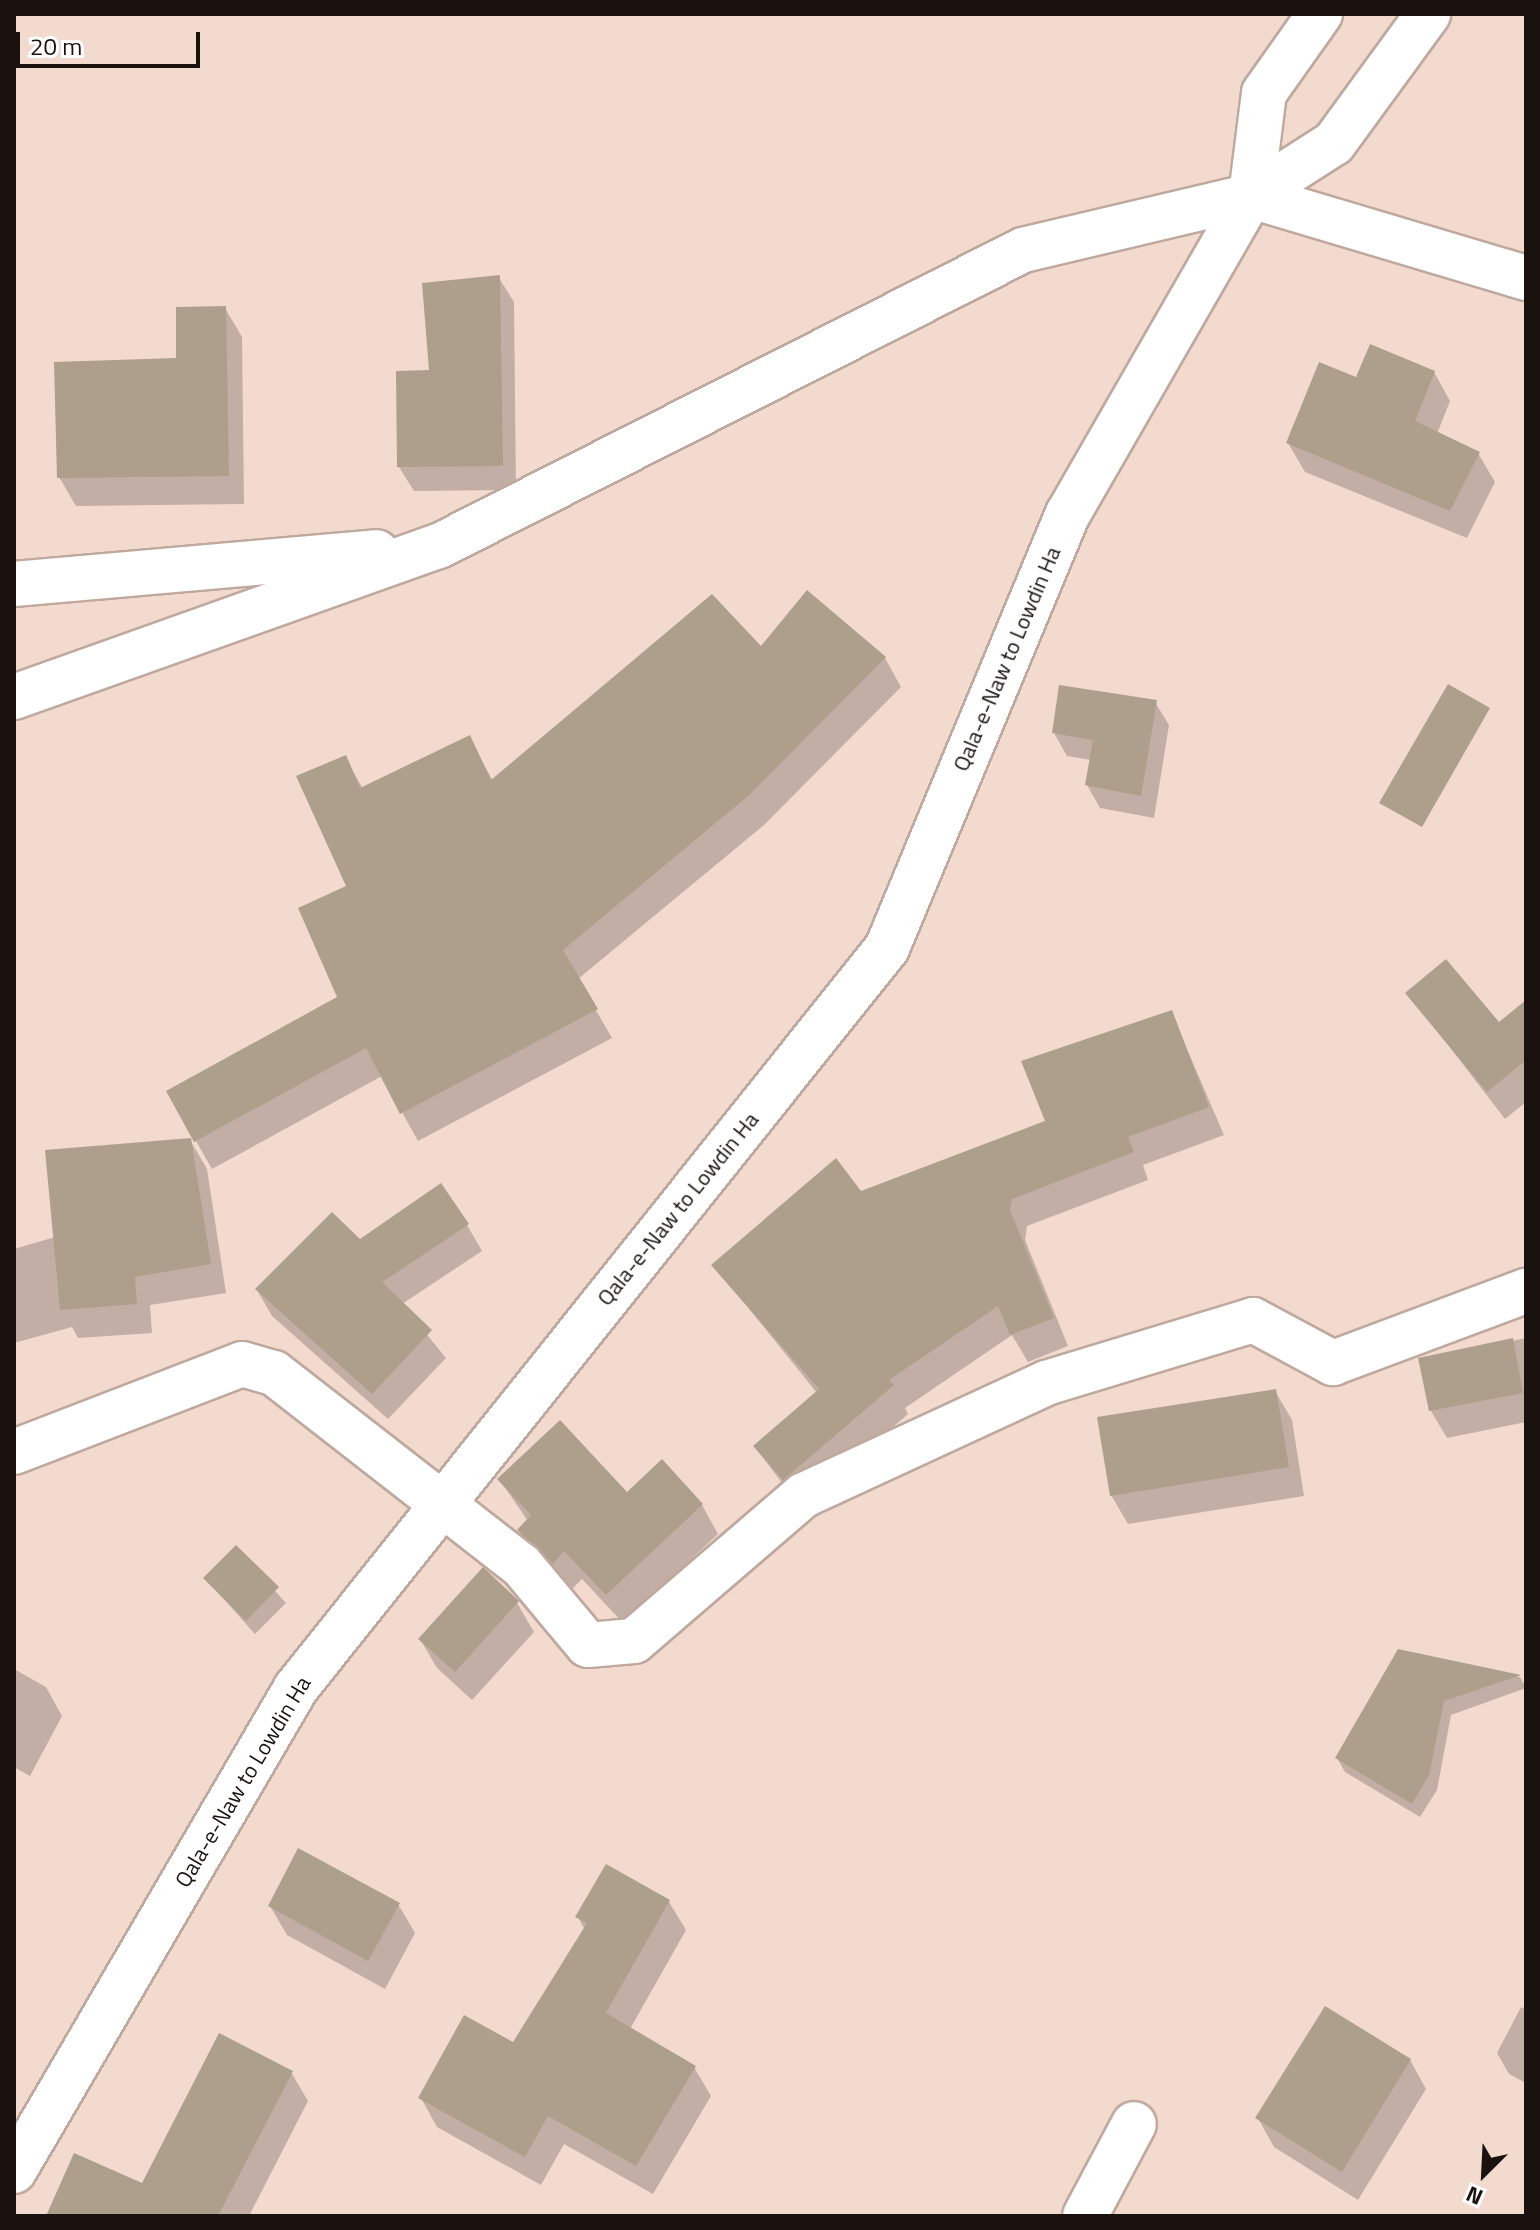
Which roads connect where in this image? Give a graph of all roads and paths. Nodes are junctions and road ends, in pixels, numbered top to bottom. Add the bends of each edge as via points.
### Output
1 (1320, 14) edge
2 (1428, 14) edge
3 (1251, 196) junction
4 (1526, 278) edge
5 (439, 546) junction
6 (14, 584) edge
7 (14, 697) edge
8 (1526, 1291) edge
9 (14, 1452) edge
10 (441, 1507) junction
11 (1134, 2124) dead end
12 (14, 2171) edge
13 (1085, 2216) edge

1 - 3 street, Qala-e-Naw to Lowdin Ha via 1264,93
2 - 3 street, Qala-e-Naw to Lowdin Ha via 1334,143
3 - 4 street
3 - 5 street via 1023,250
3 - 10 street, Qala-e-Naw to Lowdin Ha via 1068,514 887,948
5 - 6 street
5 - 7 street
8 - 10 street via 1333,1363 1253,1320 1046,1383 804,1495 634,1641 588,1645 521,1565
9 - 10 street via 242,1364 274,1373
10 - 12 street, Qala-e-Naw to Lowdin Ha via 296,1688
11 - 13 street

